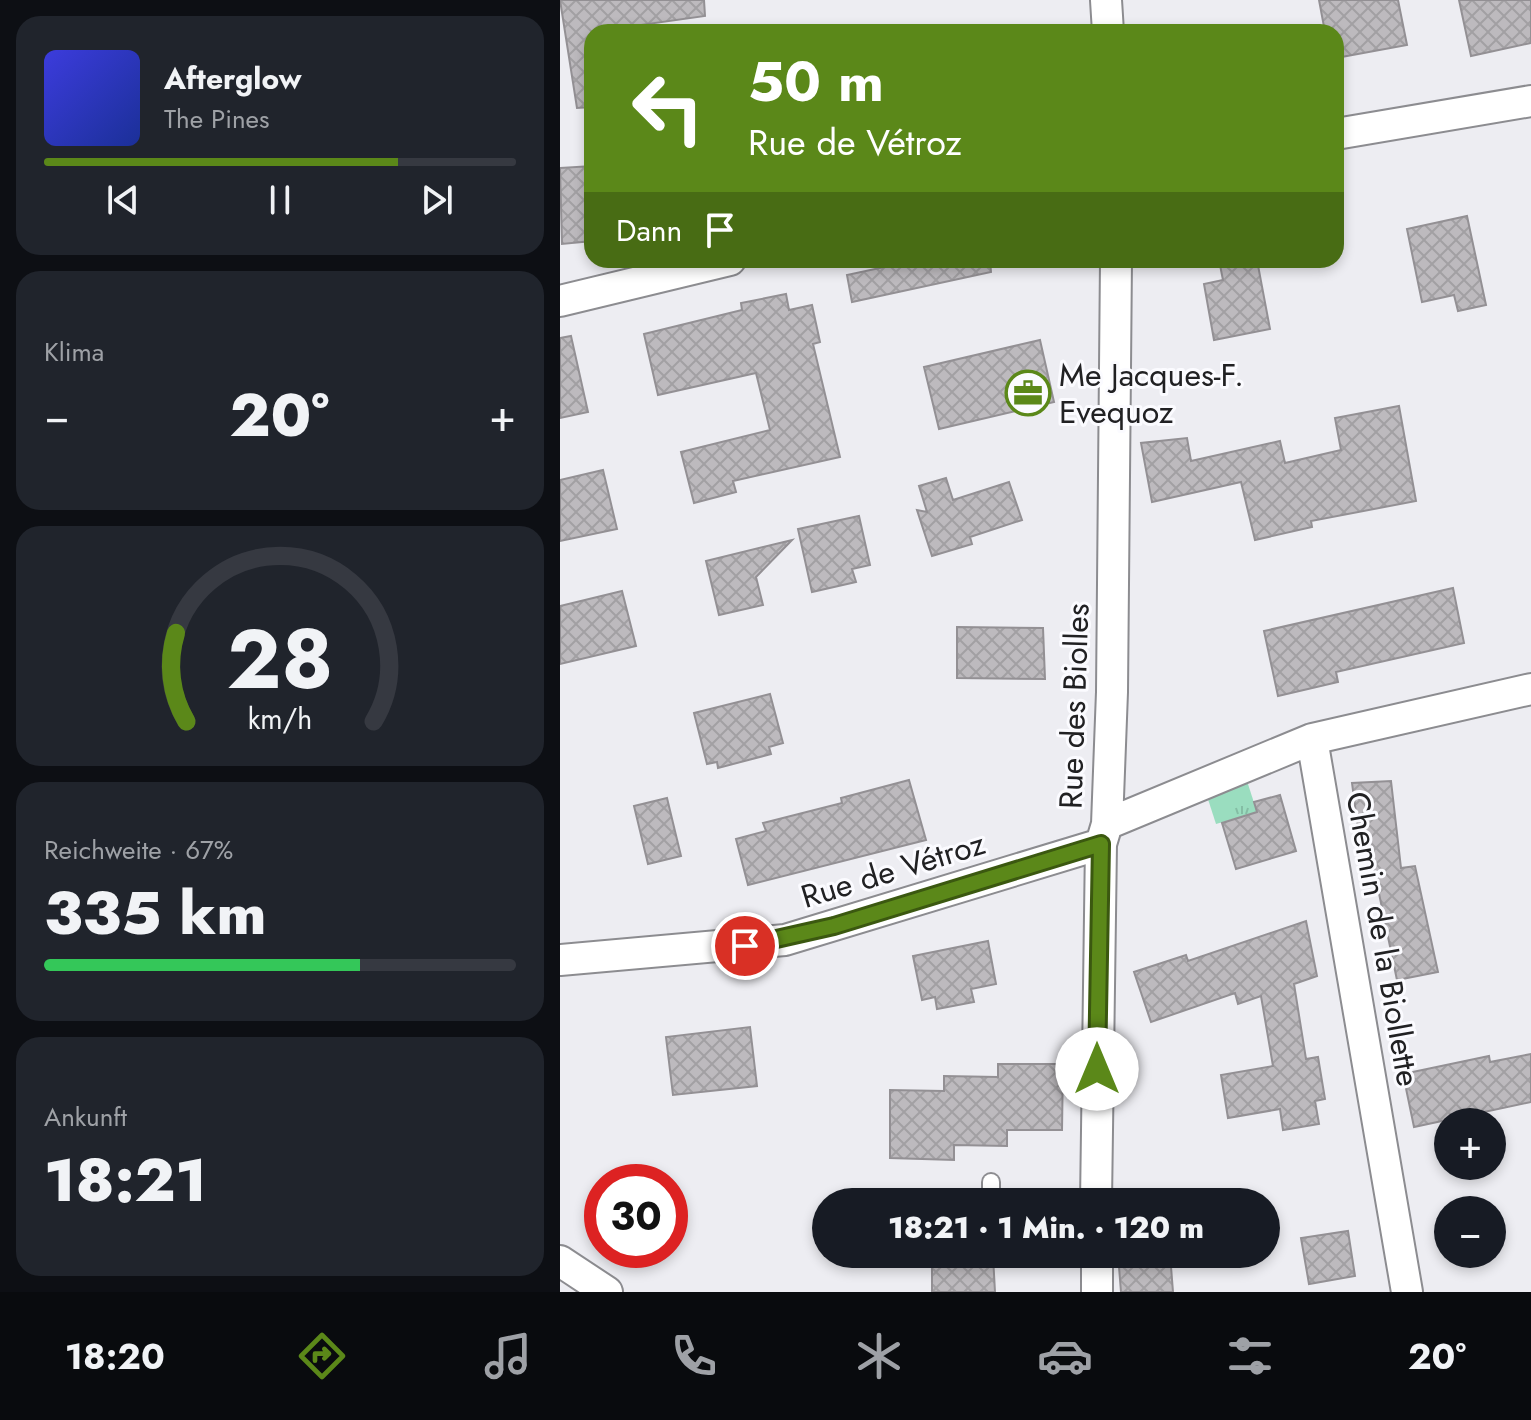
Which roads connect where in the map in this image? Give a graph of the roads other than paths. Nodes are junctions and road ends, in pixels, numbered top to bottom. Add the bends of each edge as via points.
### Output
1 (1106, 0) edge
2 (1108, 24) edge
3 (1531, 101) edge
4 (1344, 133) edge
5 (697, 268) edge
6 (1116, 268) edge
7 (560, 301) edge
8 (1531, 689) edge
9 (1312, 739) junction
10 (1104, 834) junction
11 (560, 960) edge
12 (991, 1182) dead end
13 (991, 1188) edge
14 (1096, 1188) edge
15 (560, 1261) edge
16 (1097, 1268) edge
17 (607, 1292) edge
18 (1097, 1292) edge
19 (1407, 1292) edge

1 - 2 street
3 - 4 street
5 - 7 street
6 - 10 street, Rue des Biolles via 1112,692
8 - 9 street, Rue de Vétroz
9 - 10 street, Rue de Vétroz
9 - 19 street, Chemin de la Biollette
10 - 11 street, Rue de Vétroz via 785,940
10 - 14 street, Rue des Biolles
12 - 13 lane
15 - 17 street
16 - 18 street

